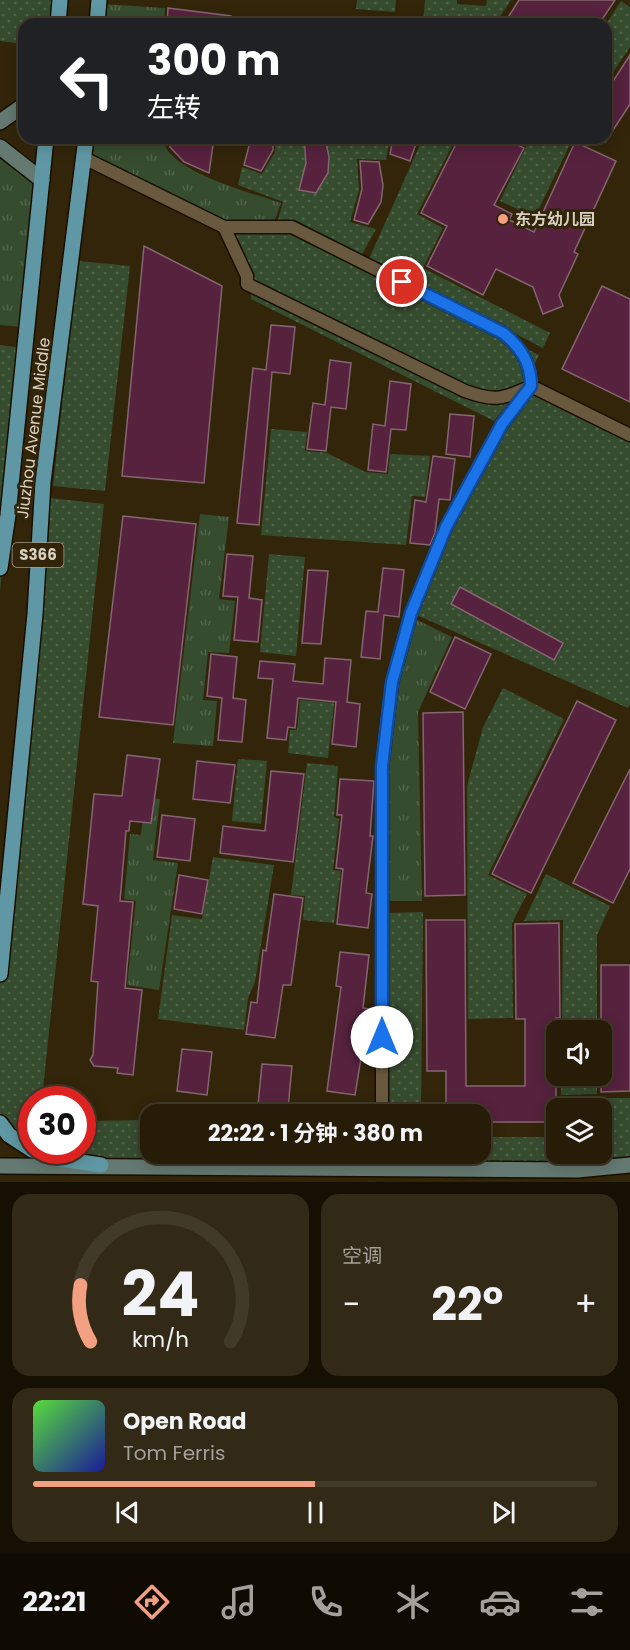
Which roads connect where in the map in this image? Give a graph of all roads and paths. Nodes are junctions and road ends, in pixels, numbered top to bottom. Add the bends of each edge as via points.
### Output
1 (60, 0) edge
2 (99, 0) edge
3 (58, 18) edge
4 (98, 18) edge
5 (18, 109) edge
6 (0, 122) edge
7 (45, 144) edge
8 (85, 144) edge
9 (0, 147) edge
10 (84, 158) junction
11 (42, 180) junction
12 (224, 227) junction
13 (531, 386) junction
14 (630, 435) edge
15 (0, 568) edge
16 (0, 974) edge
17 (382, 1104) edge
18 (0, 1123) edge
19 (18, 1140) edge
20 (94, 1164) edge
21 (171, 1164) edge
22 (447, 1164) edge
23 (630, 1164) edge
24 (101, 1165) junction
25 (0, 1166) edge

1 - 3 main road
2 - 4 main road
5 - 6 main road
7 - 11 main road, Jiuzhou Avenue Middle / S366
8 - 10 main road, Jiuzhou Avenue Middle / S366
9 - 11 main road
10 - 12 street
10 - 16 main road, Jiuzhou Avenue Middle / S366 via 44,482
11 - 15 main road, Jiuzhou Avenue Middle / S366
12 - 13 street via 292,227 503,333 525,357
12 - 13 street via 247,284 484,398 509,397
13 - 14 street
13 - 17 street via 502,424 446,527 411,613 392,682 382,766
18 - 19 main road
20 - 24 main road
21 - 24 main road
22 - 23 main road via 578,1170
24 - 25 main road

